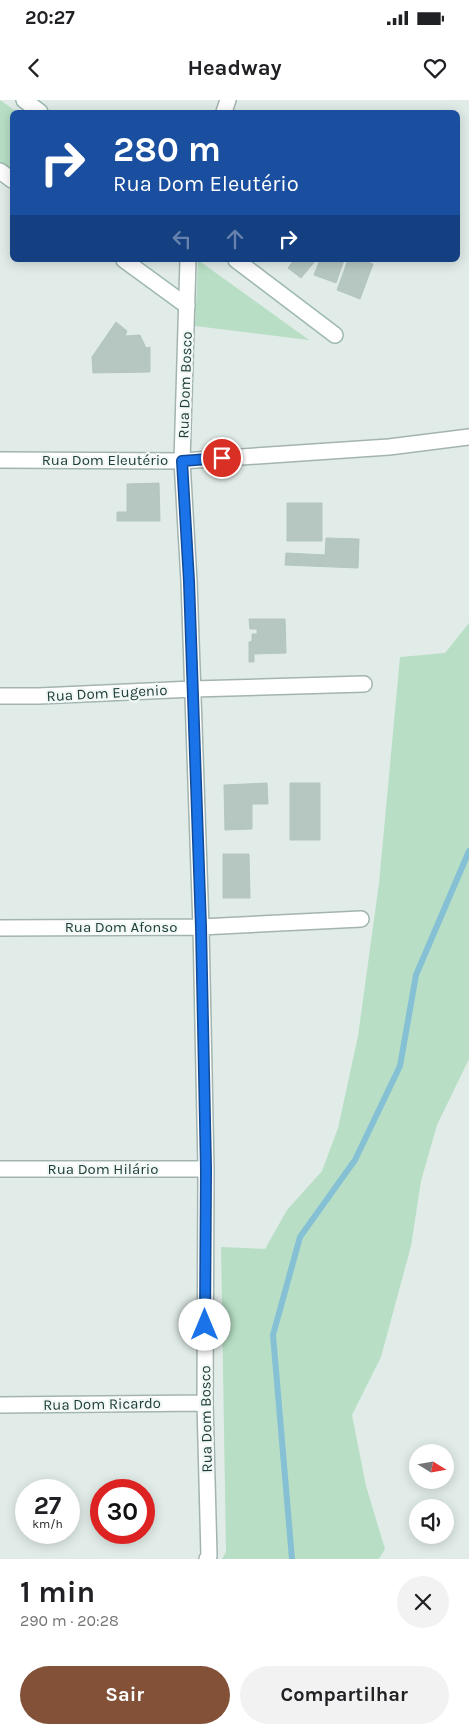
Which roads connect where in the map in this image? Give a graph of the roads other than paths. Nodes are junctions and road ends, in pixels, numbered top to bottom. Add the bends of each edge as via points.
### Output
1 (24, 100) edge
2 (37, 110) edge
3 (0, 170) edge
4 (10, 178) edge
5 (127, 262) edge
6 (188, 262) edge
7 (239, 262) edge
8 (187, 306) junction
9 (335, 335) dead end
10 (469, 437) edge
11 (0, 460) edge
12 (182, 461) junction
13 (364, 684) dead end
14 (192, 689) junction
15 (0, 696) edge
16 (361, 919) dead end
17 (201, 927) junction
18 (0, 928) edge
19 (206, 1169) junction
20 (0, 1170) edge
21 (205, 1403) junction
22 (0, 1405) edge
23 (207, 1559) edge

1 - 2 street
3 - 4 street
5 - 8 street
6 - 8 street, Rua Dom Bosco
7 - 9 street
8 - 12 street, Rua Dom Bosco
10 - 12 street, Rua Dom Eleutério
11 - 12 street, Rua Dom Eleutério
12 - 14 street, Rua Dom Bosco
13 - 14 street, Rua Dom Eugenio
14 - 15 street, Rua Dom Eugenio
14 - 17 street, Rua Dom Bosco
16 - 17 street, Rua Dom Afonso
17 - 18 street, Rua Dom Afonso
17 - 19 street, Rua Dom Bosco
19 - 20 street, Rua Dom Hilário
19 - 21 street, Rua Dom Bosco
21 - 22 street, Rua Dom Ricardo
21 - 23 street, Rua Dom Bosco

